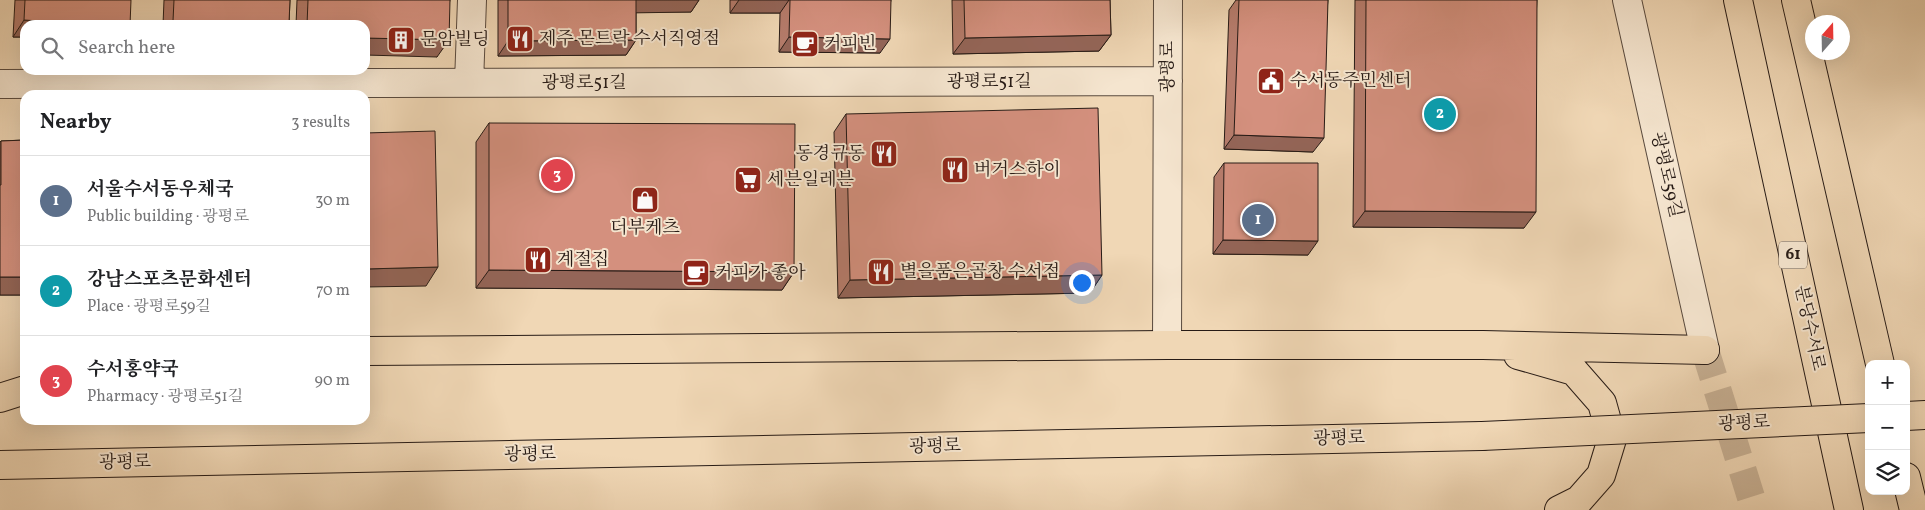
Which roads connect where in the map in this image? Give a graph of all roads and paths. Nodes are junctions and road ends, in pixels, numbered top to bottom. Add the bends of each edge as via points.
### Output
1 (472, 0) edge
2 (1168, 0) edge
3 (1627, 0) edge
4 (1738, 0) edge
5 (1796, 0) edge
6 (1168, 81) junction
7 (469, 83) junction
8 (0, 84) edge
9 (1167, 345) junction
10 (1483, 345) junction
11 (1705, 350) joint
12 (370, 351) edge
13 (1879, 360) edge
14 (20, 392) edge
15 (0, 398) edge
16 (1910, 416) edge
17 (1925, 416) edge
18 (1865, 418) edge
19 (0, 465) edge
20 (1910, 494) edge
21 (1559, 510) edge
22 (1849, 510) edge
23 (1914, 510) edge

1 - 7 street
2 - 6 street, 광평로
3 - 11 street, 광평로59길
4 - 22 main road, 분당수서로 / 61
5 - 13 main road
6 - 7 street, 광평로51길
6 - 9 street, 광평로
7 - 8 street, 광평로51길
9 - 10 main road
9 - 12 main road
10 - 11 main road
10 - 21 main road via 1574,371 1602,403 1612,439 1601,475 1579,500
14 - 15 main road
16 - 17 main road
18 - 19 main road, 광평로, bridge via 1482,436
20 - 23 main road

